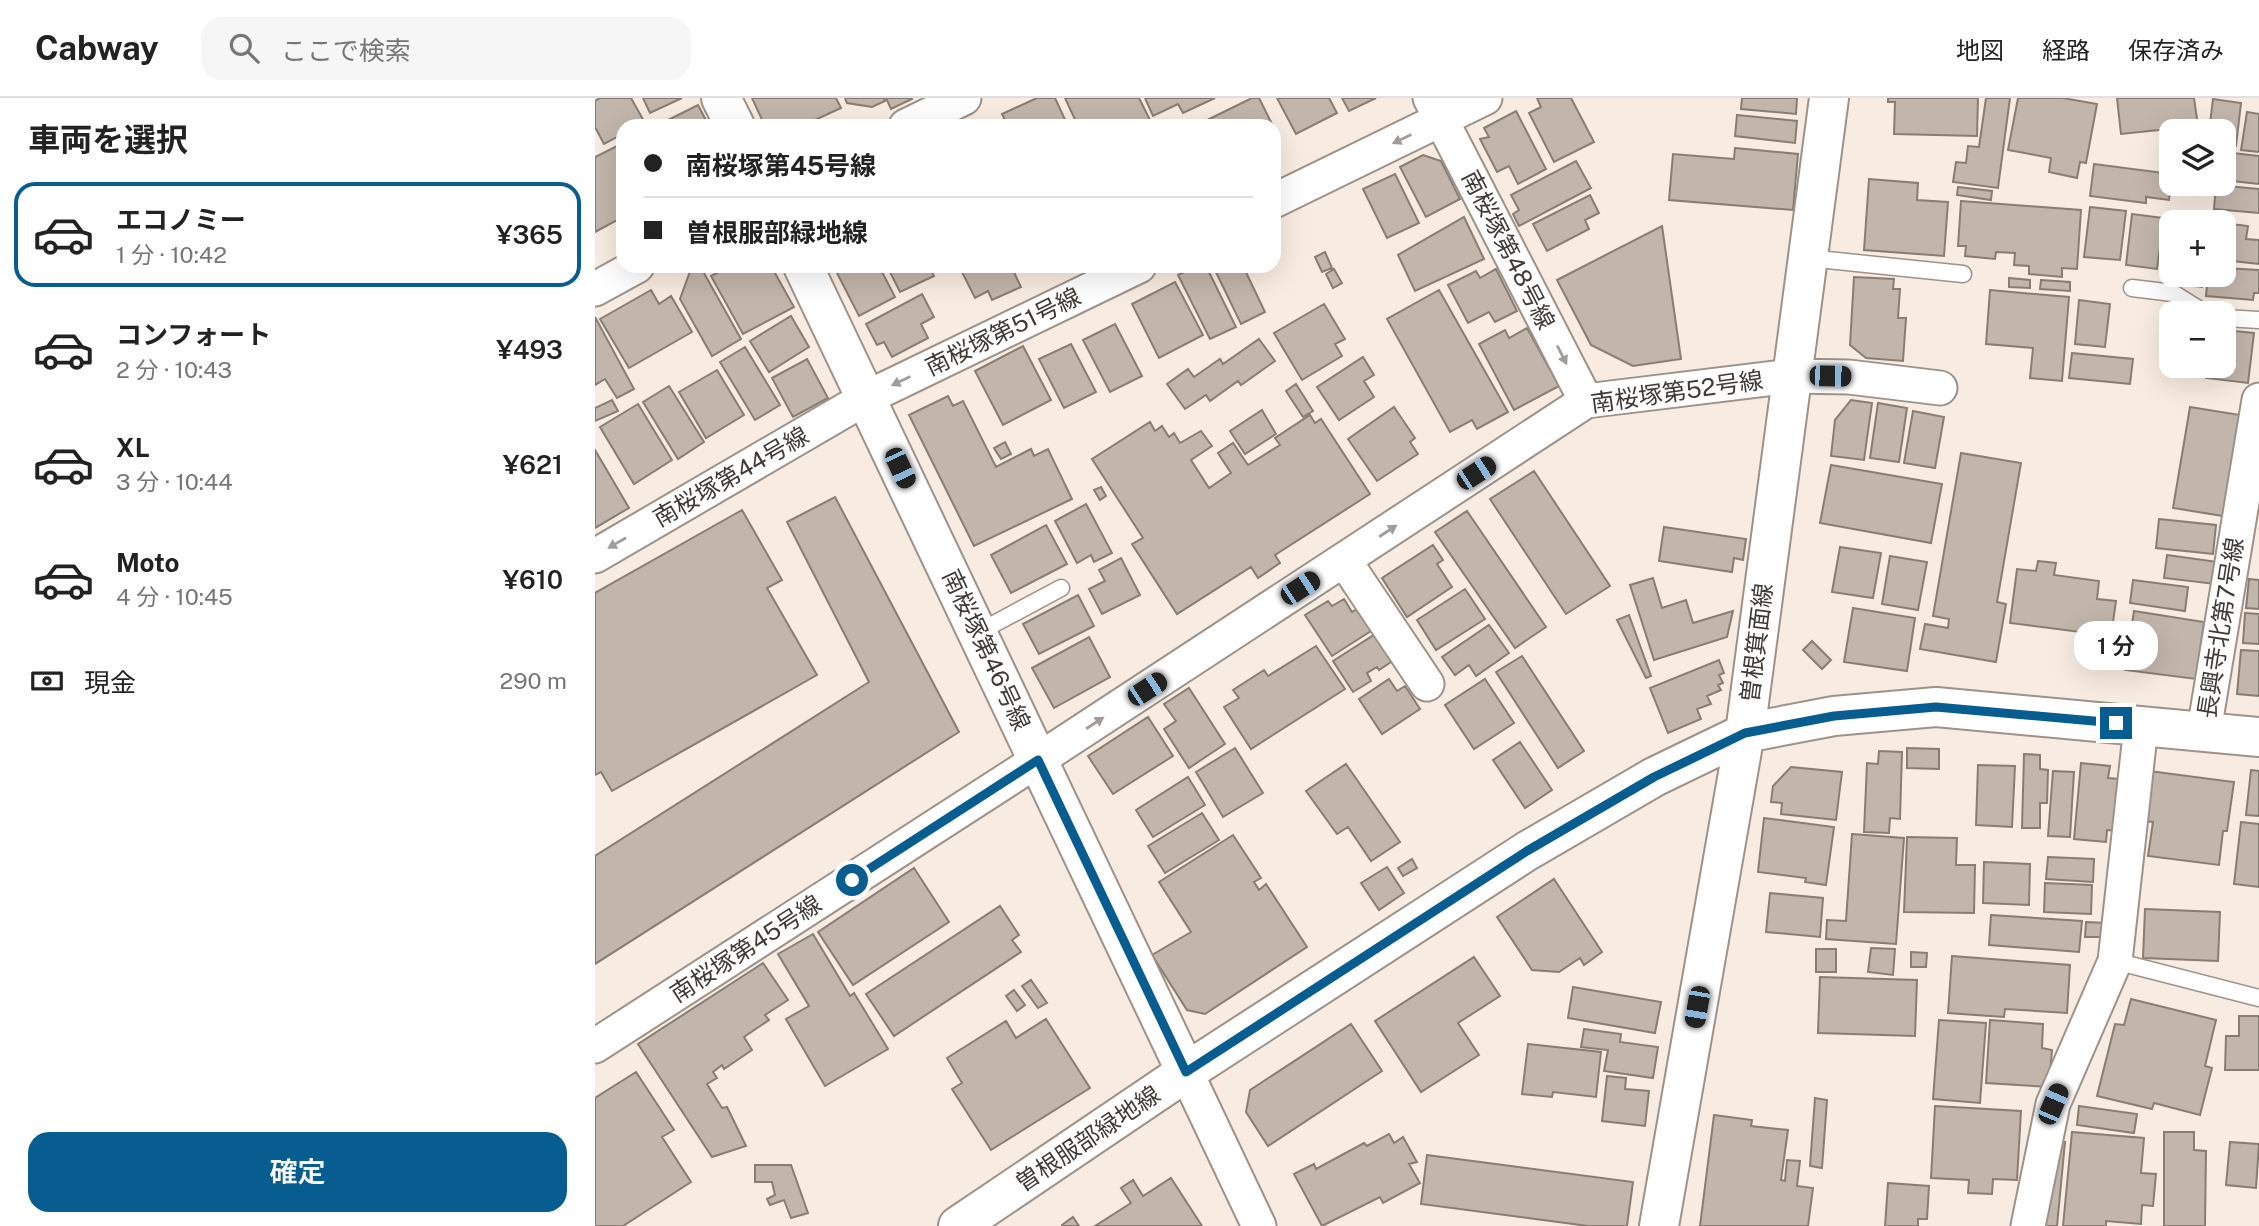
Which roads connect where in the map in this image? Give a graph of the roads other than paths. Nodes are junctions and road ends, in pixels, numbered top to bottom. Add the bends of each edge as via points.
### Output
1 (722, 98) edge
2 (964, 98) edge
3 (1485, 98) edge
4 (1829, 98) edge
5 (1436, 109) edge
6 (732, 119) edge
7 (920, 119) edge
8 (1281, 197) edge
9 (1808, 258) junction
10 (624, 273) edge
11 (806, 273) edge
12 (1125, 273) edge
13 (1963, 274) dead end
14 (2132, 288) dead end
15 (595, 289) edge
16 (2186, 301) edge
17 (2236, 319) edge
18 (2259, 320) edge
19 (1791, 376) junction
20 (1940, 388) dead end
21 (866, 398) junction
22 (2259, 400) edge
23 (1586, 401) junction
24 (2252, 485) edge
25 (595, 556) edge
26 (1344, 559) junction
27 (1061, 588) dead end
28 (977, 632) junction
29 (1427, 684) dead end
30 (2141, 726) junction
31 (2204, 731) junction
32 (1745, 733) junction
33 (2259, 737) edge
34 (1038, 760) junction
35 (2115, 961) junction
36 (2259, 998) edge
37 (595, 1046) edge
38 (1186, 1072) junction
39 (958, 1226) edge
40 (1259, 1226) edge
41 (1659, 1226) edge
42 (2028, 1226) edge

1 - 6 street
2 - 7 street
3 - 5 street
4 - 9 street, 曽根箕面線
5 -> 8 street
5 -> 23 street, 南桜塚第48号線
9 - 13 lane
9 - 19 street, 曽根箕面線
10 - 15 street
11 - 21 street, 南桜塚第46号線
12 -> 21 street, 南桜塚第51号線
14 - 16 lane via 2173,293
17 - 18 lane
19 - 20 street, 南桜塚第52号線 via 1849,376
19 - 23 street, 南桜塚第52号線
19 - 32 street, 曽根箕面線
21 -> 25 street, 南桜塚第44号線
21 - 28 street, 南桜塚第46号線
22 - 24 street, 長興寺北第7号線
26 -> 23 street, 南桜塚第52号線
24 - 31 street, 長興寺北第7号線
26 - 29 street
34 -> 26 street, 南桜塚第52号線
27 - 28 lane
28 - 34 street, 南桜塚第46号線
30 - 31 street, 曽根服部緑地線
30 - 32 street, 曽根服部緑地線 via 1936,707 1834,716
30 - 35 street
31 - 33 street, 曽根服部緑地線
32 - 38 street, 曽根服部緑地線 via 1654,777 1527,851
32 - 41 street, 曽根箕面線
34 - 37 street, 南桜塚第45号線
34 - 38 street, 南桜塚第46号線
35 - 36 lane
35 - 42 street via 2053,1104
38 - 39 street, 曽根服部緑地線
38 - 40 street

